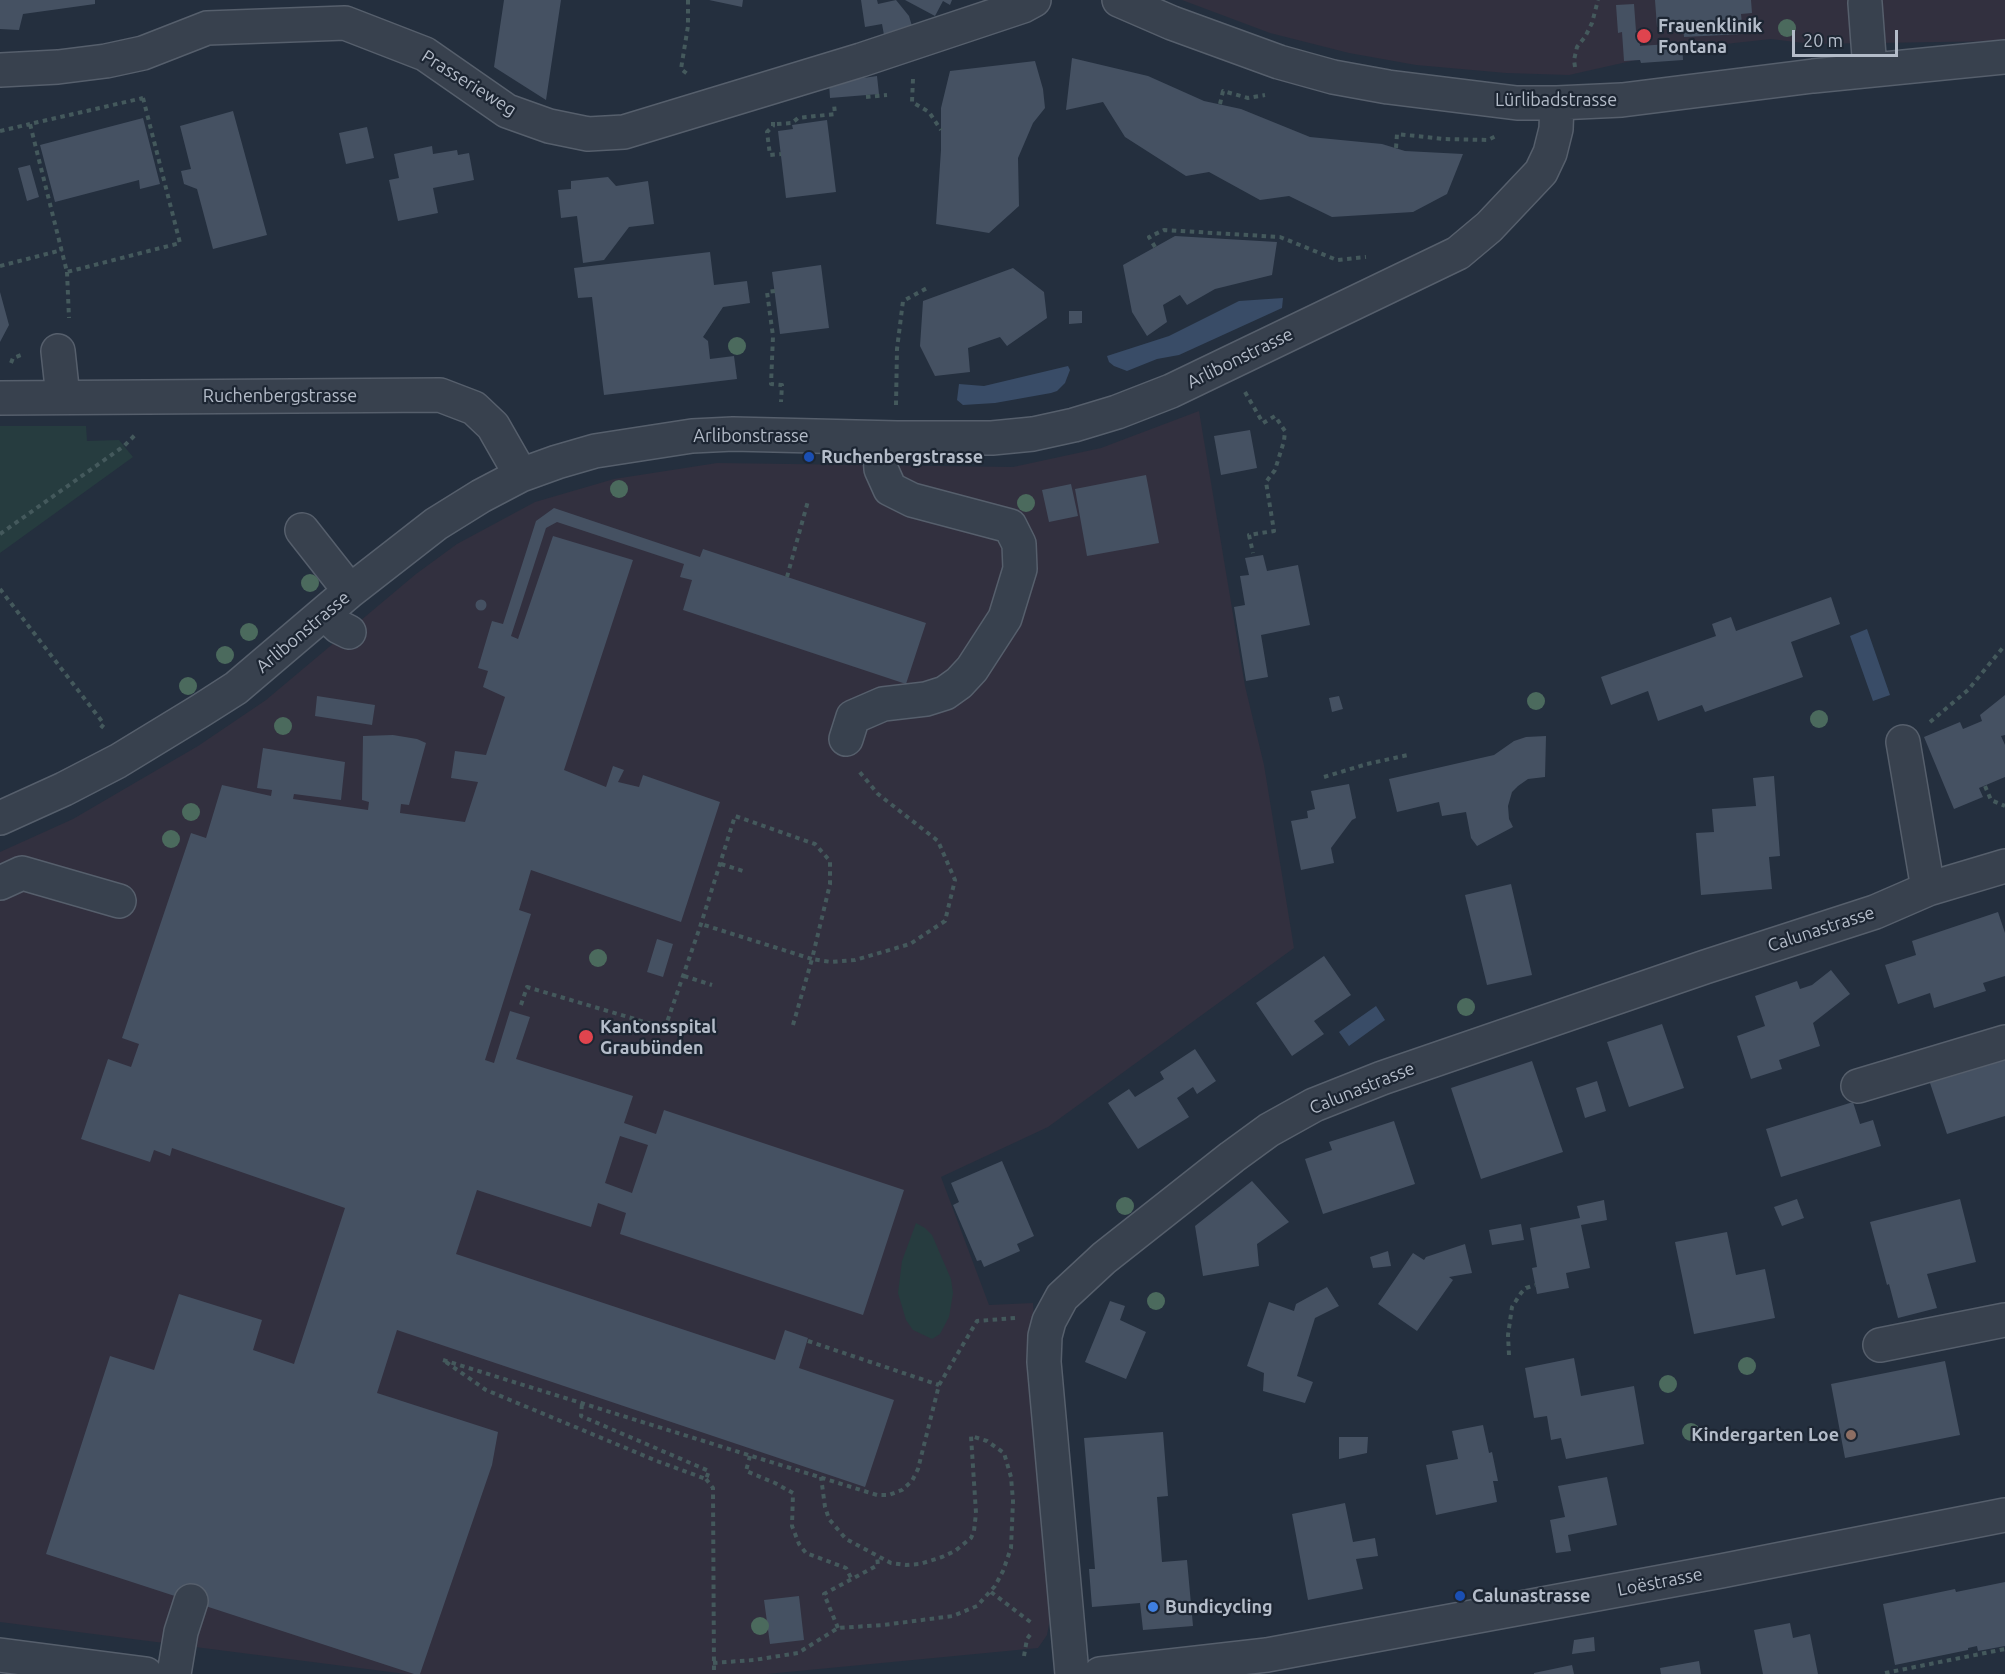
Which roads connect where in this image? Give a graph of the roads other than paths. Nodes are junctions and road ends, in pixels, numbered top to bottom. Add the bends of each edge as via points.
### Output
1 (1034, 0) edge
2 (1119, 0) edge
3 (1865, 3) dead end
4 (2005, 57) edge
5 (0, 70) edge
6 (1870, 70) junction
7 (1557, 104) junction
8 (58, 351) dead end
9 (63, 397) junction
10 (0, 398) edge
11 (879, 438) junction
12 (521, 475) junction
13 (302, 530) dead end
14 (350, 591) junction
15 (846, 739) road end
16 (1903, 742) road end
17 (0, 818) edge
18 (2005, 866) edge
19 (0, 883) edge
20 (1928, 889) junction
21 (119, 901) dead end
22 (2005, 1042) edge
23 (1857, 1086) dead end
24 (2005, 1320) edge
25 (1880, 1345) dead end
26 (2005, 1515) edge
27 (191, 1601) dead end
28 (0, 1655) edge
29 (146, 1674) edge
30 (174, 1674) edge
31 (1072, 1674) edge
32 (1100, 1674) edge

1 - 5 street, Prasserieweg via 624,132 588,134 507,111 425,54 345,23 207,28 143,53 106,61
2 - 7 street, Lürlibadstrasse via 1279,62 1333,77 1480,100
3 - 6 street
4 - 6 street, Lürlibadstrasse
6 - 7 street, Lürlibadstrasse via 1622,100
7 - 11 street, Arlibonstrasse via 1556,129 1541,172 1489,227 1458,253 1171,392 1117,412 1033,434
8 - 9 street
9 - 10 street, Ruchenbergstrasse
9 - 12 street, Ruchenbergstrasse via 440,395 474,408 493,426
11 - 12 street, Arlibonstrasse via 692,436 595,451
11 - 15 street via 880,469 890,489 912,500 1010,526 1019,544 1020,569 1005,618 972,669 958,683 945,693 883,704 853,717
12 - 14 street, Arlibonstrasse via 436,524
13 - 14 street
14 - 17 street, Arlibonstrasse via 337,623 118,761
16 - 20 street
18 - 20 street, Calunastrasse
19 - 21 street via 22,873
20 - 31 street, Calunastrasse via 1875,912 1382,1077 1314,1105 1232,1157 1095,1266 1062,1297 1045,1336 1044,1362
22 - 23 street
24 - 25 street
26 - 32 street, Loëstrasse via 1267,1655
27 - 30 street
28 - 29 street

